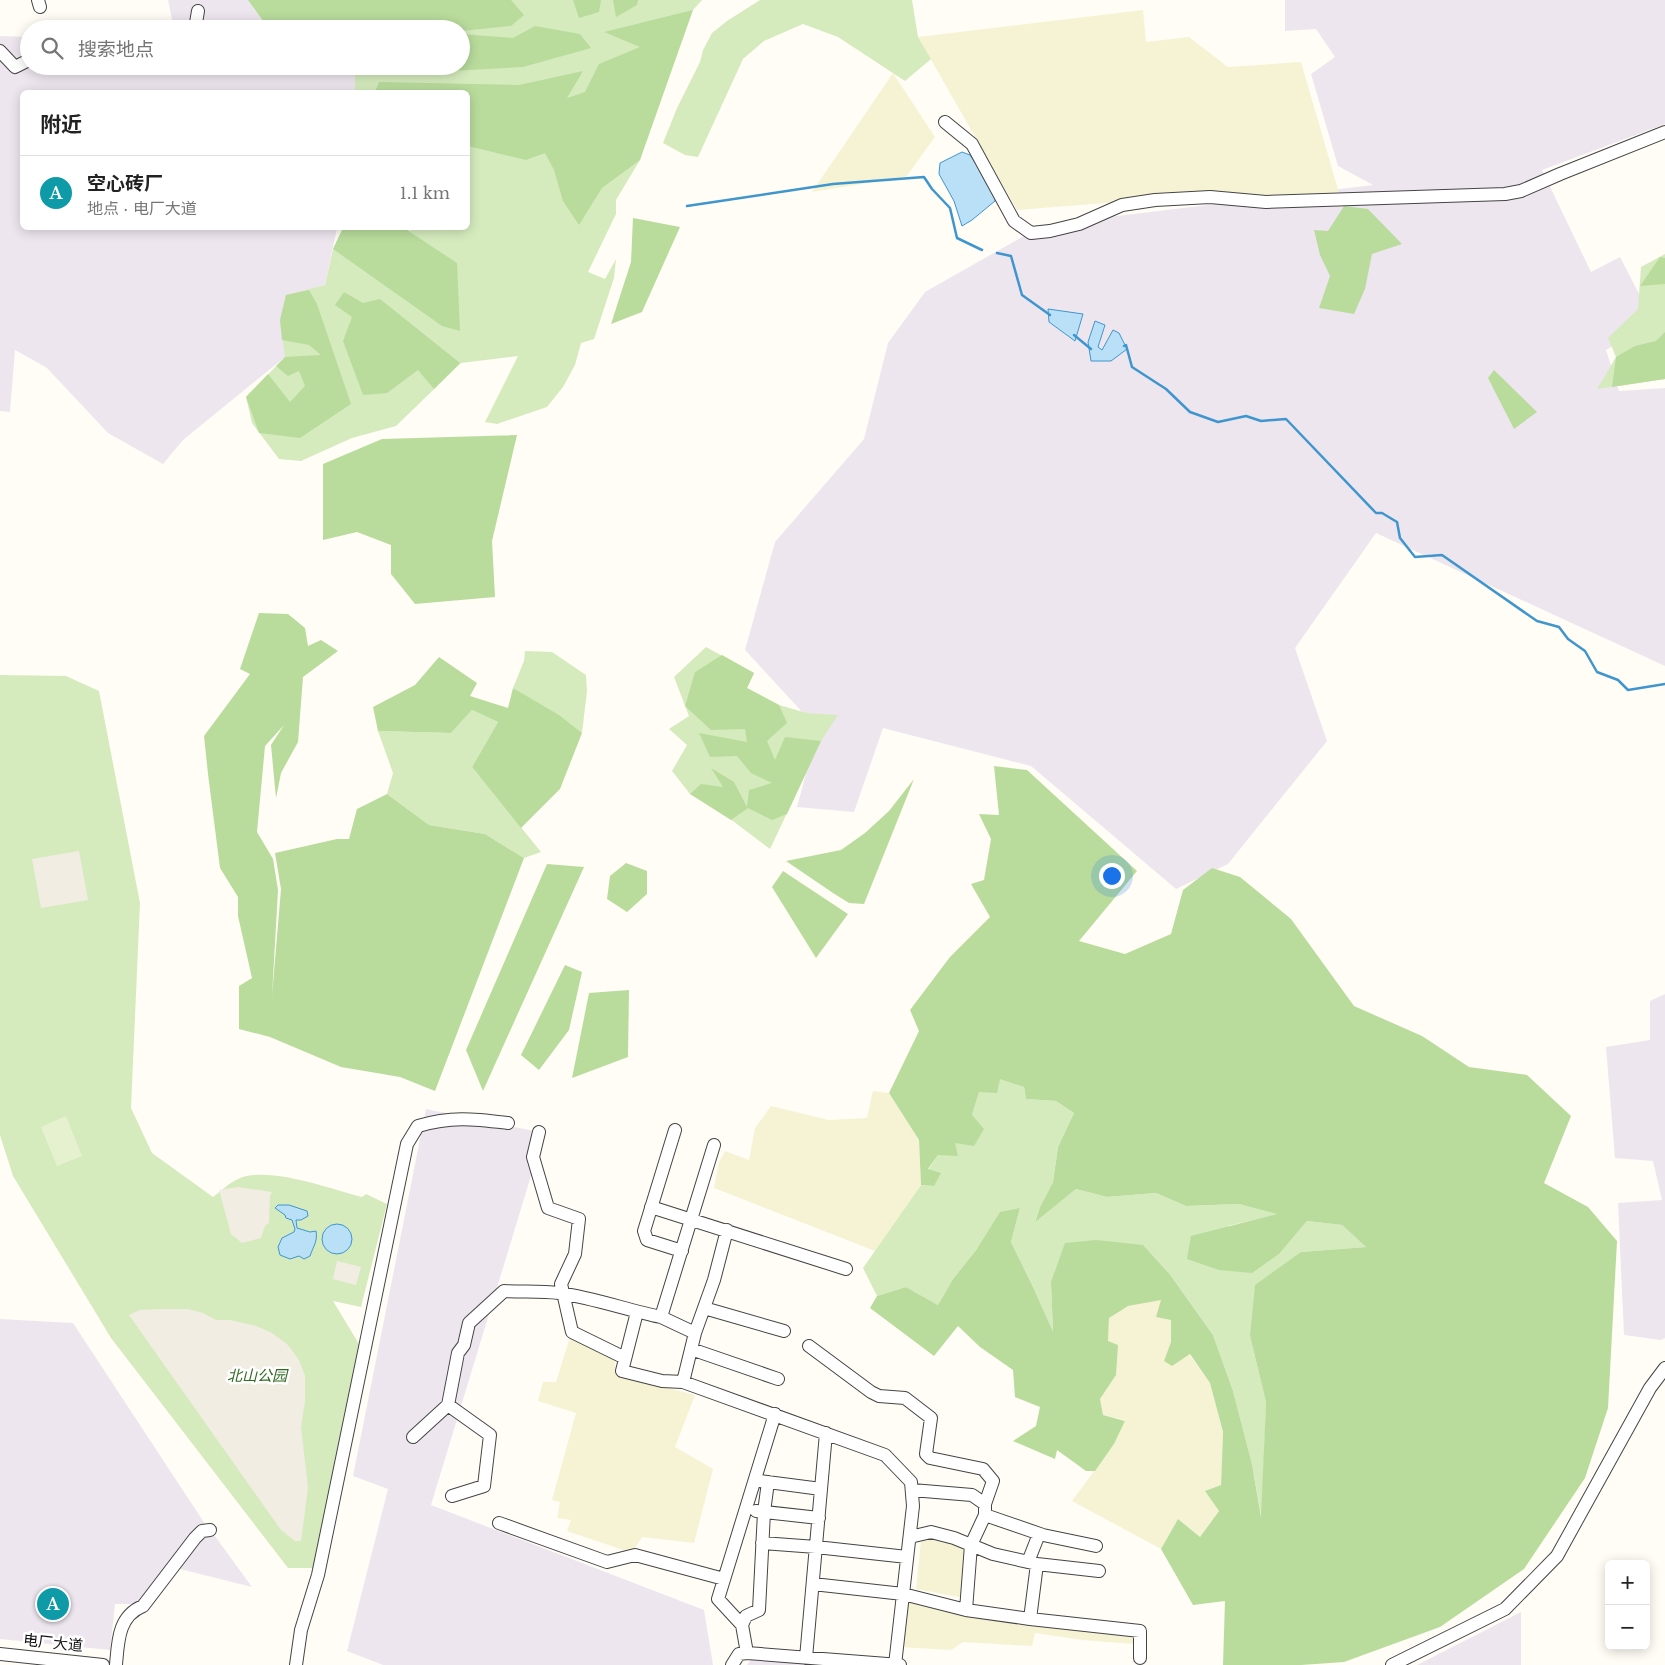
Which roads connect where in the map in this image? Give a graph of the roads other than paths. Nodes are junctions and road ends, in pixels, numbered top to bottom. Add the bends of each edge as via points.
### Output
1 (198, 11) dead end
2 (197, 20) edge
3 (0, 51) edge
4 (20, 64) edge
5 (945, 122) dead end
6 (1665, 132) edge
7 (508, 1123) dead end
8 (675, 1130) dead end
9 (539, 1132) dead end
10 (714, 1144) dead end
11 (652, 1207) junction
12 (692, 1218) junction
13 (727, 1230) junction
14 (682, 1251) junction
15 (846, 1268) dead end
16 (563, 1294) junction
17 (704, 1308) junction
18 (637, 1312) junction
19 (661, 1317) junction
20 (784, 1331) dead end
21 (695, 1333) junction
22 (809, 1346) dead end
23 (691, 1349) junction
24 (625, 1358) junction
25 (1665, 1368) edge
26 (778, 1379) dead end
27 (683, 1382) junction
28 (448, 1405) junction
29 (775, 1414) junction
30 (826, 1433) junction
31 (413, 1437) dead end
32 (755, 1481) junction
33 (768, 1482) junction
34 (821, 1490) junction
35 (912, 1490) junction
36 (452, 1496) dead end
37 (985, 1509) junction
38 (746, 1510) junction
39 (764, 1512) junction
40 (819, 1518) junction
41 (499, 1523) dead end
42 (210, 1530) dead end
43 (1039, 1534) junction
44 (910, 1538) junction
45 (762, 1543) junction
46 (971, 1545) junction
47 (1096, 1546) dead end
48 (816, 1547) junction
49 (908, 1557) junction
50 (1032, 1563) junction
51 (1099, 1571) dead end
52 (724, 1580) junction
53 (813, 1584) junction
54 (903, 1594) junction
55 (966, 1610) junction
56 (1030, 1619) junction
57 (742, 1625) junction
58 (747, 1653) junction
59 (0, 1654) edge
60 (806, 1658) junction
61 (1140, 1658) dead end
62 (104, 1665) edge
63 (116, 1665) edge
64 (296, 1665) edge
65 (732, 1665) edge
66 (895, 1665) edge
67 (900, 1665) edge
68 (1392, 1665) edge

1 - 2 street
3 - 4 street via 15,67
5 - 6 street via 972,144 1014,221 1031,233 1079,224 1122,206 1155,200 1210,197 1266,202 1504,194 1521,191
7 - 64 street via 472,1118 439,1119 418,1126 407,1144 318,1575 301,1630
8 - 11 street
9 - 16 street via 533,1157 548,1208 579,1219 575,1254 562,1284
10 - 12 street
11 - 12 street
11 - 14 street via 644,1232 647,1240
12 - 13 street
12 - 14 street
13 - 15 street
13 - 17 street
14 - 19 street
16 - 18 street
16 - 24 street via 572,1332
16 - 28 street via 504,1291 469,1322 464,1345 458,1353
17 - 20 street
17 - 21 street
18 - 19 street
18 - 24 street
19 - 21 street
21 - 23 street
22 - 37 street via 871,1392 879,1396 906,1398 931,1418 926,1454 930,1458 983,1469 993,1481
23 - 26 street
23 - 27 street
24 - 27 street via 622,1371 662,1381
25 - 68 street via 1650,1388 1557,1556 1505,1609
27 - 29 street
28 - 31 street
28 - 36 street via 490,1435 484,1486
29 - 30 street
29 - 32 street
30 - 34 street
30 - 35 street via 885,1455 911,1482
32 - 33 street
32 - 38 street
33 - 34 street
33 - 39 street
34 - 40 street
35 - 37 street via 972,1495
35 - 44 street
37 - 43 street
37 - 46 street
38 - 39 street
38 - 52 street
39 - 40 street
39 - 45 street
40 - 48 street
41 - 52 street via 607,1562 635,1555
42 - 63 street via 202,1531 195,1538 143,1606 132,1610 118,1634
43 - 47 street
43 - 50 street
44 - 46 street via 931,1532
44 - 49 street
45 - 48 street
45 - 57 street via 759,1610 746,1616
46 - 50 street
46 - 55 street
48 - 49 street
48 - 53 street
49 - 54 street
50 - 51 street
50 - 56 street
52 - 57 street via 718,1599
53 - 54 street
53 - 60 street
54 - 55 street
54 - 66 street
55 - 56 street
56 - 61 street via 1140,1631
57 - 58 street
58 - 60 street
58 - 65 street via 738,1654
59 - 62 street, 电厂大道
60 - 66 street
66 - 67 street

